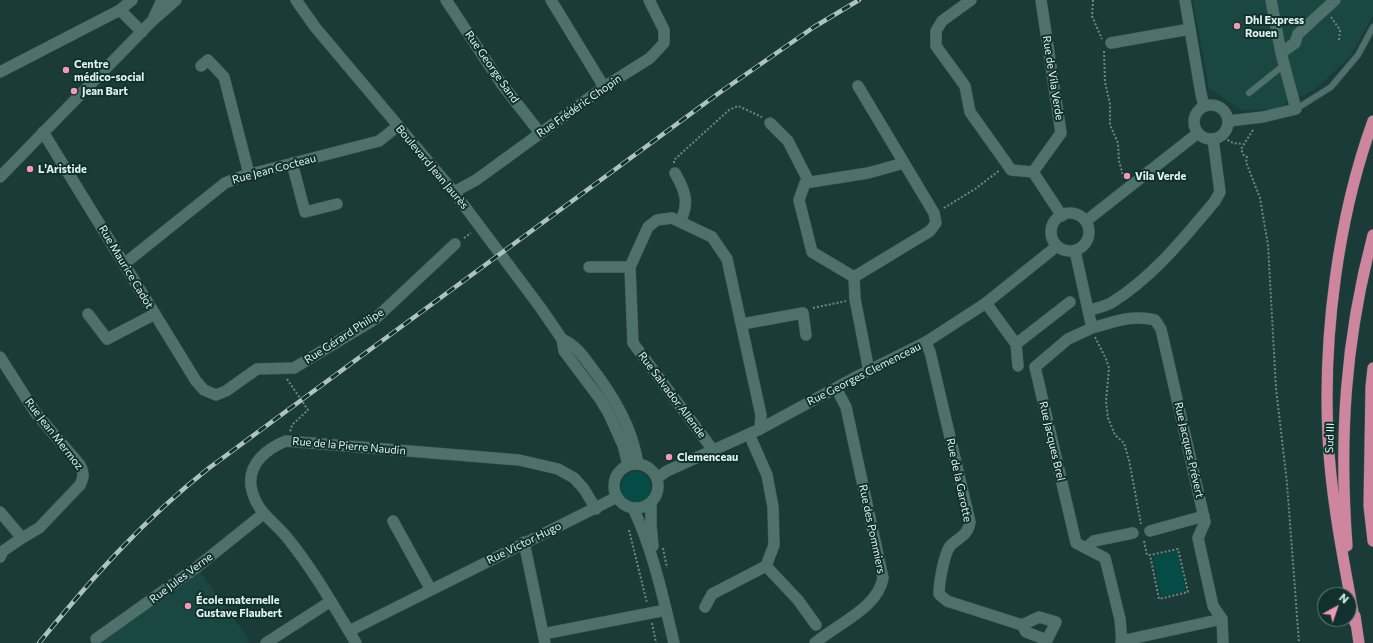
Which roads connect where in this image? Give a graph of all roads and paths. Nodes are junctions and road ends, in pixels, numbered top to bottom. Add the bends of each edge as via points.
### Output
1 (132, 0) edge
2 (162, 0) edge
3 (176, 0) edge
4 (296, 0) edge
5 (446, 0) edge
6 (551, 0) edge
7 (649, 0) edge
8 (971, 0) edge
9 (1041, 0) edge
10 (1093, 0) edge
11 (1185, 0) edge
12 (1271, 0) edge
13 (1335, 0) edge
14 (120, 10) junction
15 (1332, 19) dead end
16 (152, 21) junction
17 (1373, 27) edge
18 (1190, 29) junction
19 (142, 32) junction
20 (1338, 40) dead end
21 (1106, 45) junction
22 (1281, 53) junction
23 (1284, 65) junction
24 (201, 66) dead end
25 (0, 72) edge
26 (858, 86) dead end
27 (604, 87) junction
28 (1249, 93) dead end
29 (1204, 106) junction
30 (1296, 109) junction
31 (1228, 121) junction
32 (1373, 121) edge
33 (770, 123) joint
34 (398, 126) junction
35 (43, 132) junction
36 (540, 133) junction
37 (1198, 133) junction
38 (1218, 138) junction
39 (904, 162) junction
40 (292, 163) junction
41 (1007, 164) junction
42 (1033, 172) junction
43 (675, 173) joint
44 (248, 174) junction
45 (0, 176) edge
46 (809, 182) junction
47 (1129, 186) junction
48 (454, 192) junction
49 (337, 204) dead end
50 (934, 213) junction
51 (1062, 216) junction
52 (1086, 221) junction
53 (680, 222) junction
54 (1373, 235) edge
55 (455, 244) dead end
56 (1057, 246) junction
57 (1075, 251) junction
58 (124, 264) junction
59 (589, 266) dead end
60 (630, 267) junction
61 (854, 276) junction
62 (855, 300) junction
63 (1070, 302) dead end
64 (986, 303) junction
65 (1088, 311) junction
66 (803, 313) junction
67 (88, 314) dead end
68 (154, 314) junction
69 (742, 324) junction
70 (1092, 328) junction
71 (806, 335) dead end
72 (926, 342) junction
73 (1016, 344) junction
74 (1, 362) edge
75 (1018, 366) dead end
76 (1373, 368) edge
77 (280, 369) junction
78 (869, 371) junction
79 (836, 388) junction
80 (216, 395) joint
81 (760, 429) junction
82 (748, 434) junction
83 (286, 441) junction
84 (714, 450) junction
85 (633, 465) junction
86 (657, 478) junction
87 (617, 497) junction
88 (651, 502) junction
89 (632, 508) junction
90 (596, 509) junction
91 (0, 512) edge
92 (263, 514) junction
93 (1204, 516) junction
94 (393, 521) dead end
95 (629, 530) dead end
96 (1142, 534) junction
97 (22, 538) junction
98 (1373, 541) edge
99 (524, 542) junction
100 (1086, 548) junction
101 (1150, 555) junction
102 (0, 557) edge
103 (766, 566) junction
104 (657, 574) junction
105 (1349, 587) edge
106 (1352, 587) edge
107 (431, 590) junction
108 (331, 601) junction
109 (705, 607) dead end
110 (648, 608) dead end
111 (666, 610) junction
112 (650, 617) dead end
113 (1222, 620) junction
114 (1022, 625) dead end
115 (816, 626) dead end
116 (1357, 627) edge
117 (349, 631) junction
118 (544, 638) edge
119 (96, 640) dead end
120 (1121, 642) edge
121 (266, 643) edge
122 (356, 643) edge
123 (656, 643) edge
124 (674, 643) edge
125 (815, 643) edge
126 (1223, 643) edge
127 (1299, 643) edge
128 (1359, 643) edge

1 - 14 street
2 - 16 street
3 - 16 street
4 - 34 street, Boulevard Jean Jaurès via 314,27
5 - 36 street, Rue George Sand via 501,83
6 - 27 street
7 - 27 street, Rue Frédéric Chopin via 664,30 664,43 650,58
8 - 41 street via 942,21 936,31 936,46 965,86 970,112
9 - 42 street, Rue de Vila Verde via 1061,133
10 - 21 path via 1092,16
11 - 18 street
12 - 22 street
13 - 22 street
14 - 19 street
14 - 25 street
15 - 20 path via 1340,30
16 - 19 street
17 - 30 lane via 1358,55 1331,87
18 - 21 street
18 - 29 street
19 - 35 street
21 - 47 path via 1105,82 1110,104 1110,125 1118,143 1122,176
22 - 23 street
23 - 28 lane
23 - 30 street
24 - 44 street via 208,60 224,77
26 - 39 street
27 - 36 street, Rue Frédéric Chopin
29 - 31 street via 1220,107 1227,115
29 - 37 street via 1194,118
30 - 31 street via 1263,117
31 - 38 street via 1228,126
32 - 105 highway via 1361,153 1343,235 1332,313 1327,378 1328,438 1337,524
33 - 43 path via 738,106 729,110 674,160
33 - 46 street via 788,141
34 - 40 street, Rue Jean Cocteau via 379,141
34 - 48 street, Boulevard Jean Jaurès
35 - 45 street
35 - 58 street, Rue Maurice Cadot
36 - 48 street, Rue Frédéric Chopin via 476,180
37 - 38 street via 1206,139
37 - 47 street
38 - 65 street via 1220,192 1215,201 1174,251 1142,279 1110,304
38 - 127 path via 1243,144 1244,156 1247,157 1246,162 1260,198 1268,245 1276,380
39 - 46 street via 868,173
39 - 50 street
40 - 44 street, Rue Jean Cocteau
40 - 49 street via 305,212
41 - 42 street via 1011,170
41 - 50 path via 975,189
42 - 51 street
43 - 53 street via 684,189 686,204
44 - 58 street, Rue Jean Cocteau via 225,183
46 - 61 street via 805,183 799,200 812,252
47 - 52 street
48 - 85 street, Boulevard Jean Jaurès via 562,338 564,351 610,414
50 - 61 street via 936,223 930,231
51 - 52 street via 1076,214
51 - 56 street via 1053,226 1051,233
52 - 57 street via 1089,237 1086,244
53 - 60 street, Rue Salvador Allende via 672,218 657,220 648,227
53 - 69 street, Rue Salvador Allende via 712,237 720,245 727,259
54 - 106 highway, Sud III via 1360,283 1345,392 1344,506
55 - 77 street, Rue Gérard Philipe via 374,319 294,368
56 - 57 street
56 - 64 street, Rue Georges Clemenceau
57 - 65 street
58 - 68 street, Rue Maurice Cadot
59 - 60 street
60 - 84 street, Rue Salvador Allende via 633,343
61 - 62 street
62 - 66 path via 809,309
62 - 78 street
63 - 73 street
64 - 72 street, Rue Georges Clemenceau
64 - 73 street
65 - 70 street
66 - 69 street
66 - 71 street
67 - 68 street via 107,338
68 - 80 street, Rue Maurice Cadot via 196,381 204,390
69 - 81 street, Rue Salvador Allende via 761,415
70 - 93 street, Rue Jacques Prévert via 1130,318 1147,318 1155,320 1161,329
70 - 96 path via 1109,368 1106,401 1108,418 1115,435 1124,443 1129,460
70 - 100 street, Rue Jacques Brel via 1068,339 1035,367 1076,544
72 - 78 street, Rue Georges Clemenceau
72 - 114 street, Rue de la Garotte via 970,522 964,536 950,546 939,584 939,594 947,601
73 - 75 street
74 - 97 street, Rue Jean Mermoz via 35,412 84,472 80,485 39,528
76 - 98 highway via 1369,506
77 - 80 street, Rue Gérard Philipe via 257,369
77 - 83 path via 308,410 292,426
78 - 79 street, Rue Georges Clemenceau
79 - 81 street, Rue Georges Clemenceau
79 - 125 street, Rue des Pommiers via 846,407 883,578 880,591 871,602
81 - 82 street, Rue Georges Clemenceau
82 - 84 street, Rue Georges Clemenceau
82 - 103 street via 767,475 774,507 774,545
83 - 90 street, Rue de la Pierre Naudin via 519,460 558,470 574,478
83 - 92 street, Rue de la Pierre Naudin via 272,447 252,469 251,485
84 - 86 street, Rue Georges Clemenceau
85 - 86 street via 646,466
85 - 87 street via 620,471 615,479
86 - 88 street via 658,491
87 - 89 street
87 - 90 street, Rue Victor Hugo
88 - 89 street via 639,508
88 - 104 street via 650,525
89 - 104 street via 642,527
90 - 99 street, Rue Victor Hugo
91 - 97 street
92 - 108 street, Rue de la Pierre Naudin via 289,539
92 - 119 street, Rue Jules Verne
93 - 96 street
93 - 113 street, Rue Jacques Prévert via 1206,522 1198,538 1213,606
94 - 107 street
95 - 110 path
96 - 100 street via 1094,541
96 - 101 path via 1147,554
97 - 102 street via 8,547
99 - 107 street, Rue Victor Hugo
99 - 118 street
100 - 120 street, Rue Jacques Brel via 1105,558 1120,619
101 - 101 path via 1178,549 1188,592 1159,599
103 - 109 street via 712,594
103 - 115 street via 798,600
104 - 111 street
107 - 117 street, Rue Victor Hugo
108 - 117 street, Rue de la Pierre Naudin
108 - 121 street
111 - 118 street
111 - 124 street
112 - 123 path
113 - 120 street
113 - 126 street, Rue Jacques Prévert
116 - 128 highway, Sud III
117 - 122 street, Rue de la Pierre Naudin

